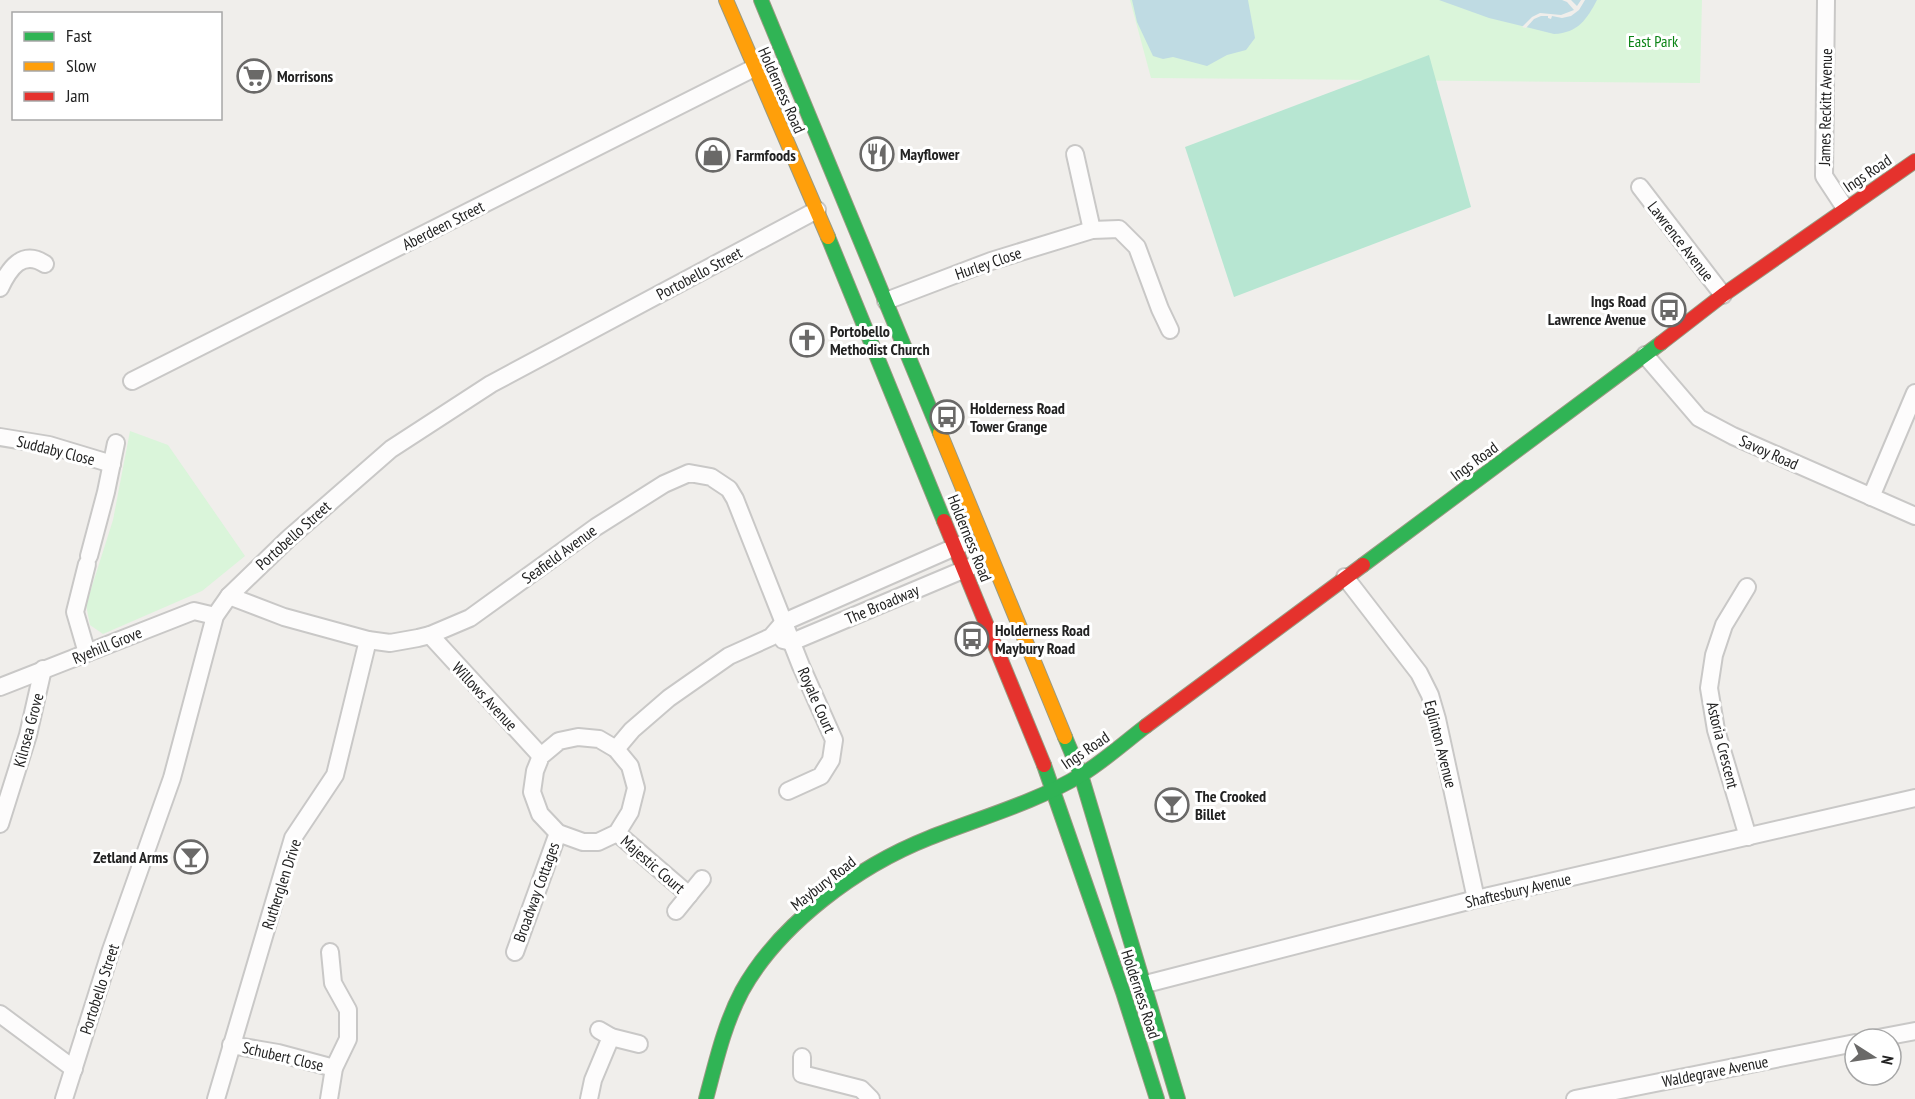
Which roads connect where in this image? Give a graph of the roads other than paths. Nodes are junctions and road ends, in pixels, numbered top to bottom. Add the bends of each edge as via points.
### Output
1 (726, 0) edge
2 (761, 0) edge
3 (1826, 0) edge
4 (754, 68) junction
5 (1075, 154) dead end
6 (1915, 161) edge
7 (1640, 187) dead end
8 (1845, 208) junction
9 (817, 210) junction
10 (1092, 230) junction
11 (45, 264) dead end
12 (0, 288) edge
13 (1723, 295) junction
14 (886, 301) junction
15 (1170, 330) dead end
16 (1646, 355) junction
17 (132, 381) dead end
18 (1915, 393) edge
19 (0, 437) edge
20 (116, 443) dead end
21 (112, 464) junction
22 (1871, 497) junction
23 (1915, 516) edge
24 (983, 536) junction
25 (956, 546) junction
26 (992, 558) junction
27 (965, 569) junction
28 (1345, 577) junction
29 (1747, 587) dead end
30 (229, 596) junction
31 (215, 616) junction
32 (784, 622) junction
33 (430, 635) junction
34 (771, 637) junction
35 (368, 640) junction
36 (792, 642) junction
37 (87, 653) junction
38 (43, 669) junction
39 (0, 687) edge
40 (616, 749) junction
41 (541, 756) junction
42 (1081, 775) junction
43 (1054, 789) junction
44 (788, 791) dead end
45 (1915, 798) edge
46 (0, 824) edge
47 (617, 832) junction
48 (558, 833) junction
49 (1748, 837) junction
50 (702, 879) dead end
51 (689, 895) junction
52 (1476, 899) junction
53 (676, 911) dead end
54 (330, 952) dead end
55 (515, 952) dead end
56 (1144, 984) junction
57 (1123, 992) junction
58 (0, 1014) edge
59 (639, 1044) dead end
60 (231, 1045) junction
61 (1843, 1045) edge
62 (802, 1057) dead end
63 (334, 1068) junction
64 (74, 1069) junction
65 (64, 1099) edge
66 (216, 1099) edge
67 (329, 1099) edge
68 (589, 1099) edge
69 (706, 1099) edge
70 (871, 1099) edge
71 (1157, 1099) edge
72 (1179, 1099) edge
73 (1575, 1099) edge

1 - 4 main road, Holderness Road
2 - 14 main road, Holderness Road
3 - 8 street, James Reckitt Avenue via 1824,176
4 - 9 main road, Holderness Road
4 - 17 street, Aberdeen Street
5 - 10 street
6 - 8 main road, Ings Road
7 - 13 street, Lawrence Avenue
8 - 13 main road, Ings Road
9 - 25 main road, Holderness Road
9 - 30 street, Portobello Street via 491,384 391,449
10 - 14 street, Hurley Close via 991,261
10 - 15 street, Hurley Close via 1119,229 1137,247
11 - 12 street via 24,253
13 - 16 main road, Ings Road
14 - 24 main road, Holderness Road
16 - 22 street, Savoy Road via 1699,418
16 - 28 main road, Ings Road
18 - 22 street
19 - 21 street, Suddaby Close via 49,445
20 - 21 street
21 - 37 street via 75,612
22 - 23 street, Savoy Road
24 - 25 street, The Broadway
24 - 26 main road, Holderness Road
25 - 27 main road, Holderness Road
25 - 32 street, The Broadway
26 - 27 street, The Broadway
26 - 42 main road, Holderness Road
27 - 36 street, The Broadway
27 - 43 main road, Holderness Road
28 - 42 main road, Ings Road
28 - 52 street, Eglinton Avenue via 1419,673 1430,695
29 - 49 street, Astoria Crescent via 1724,625 1709,688 1716,730
30 - 31 street, Portobello Street
30 - 35 street, Seafield Avenue
31 - 37 street, Ryehill Grove via 194,611
31 - 64 street, Portobello Street via 172,778
32 - 33 street, Seafield Avenue via 729,489 711,477 689,474 664,484 597,527 470,618
32 - 34 street, The Broadway
32 - 36 street, Seafield Avenue
33 - 35 street, Seafield Avenue via 390,643
33 - 41 street, Willows Avenue
34 - 36 street
34 - 40 street, The Broadway via 729,656 669,698
35 - 60 street, Rutherglen Drive via 335,775 294,838
36 - 44 street, Royale Court via 834,740 831,760 821,776 807,787
37 - 38 street, Ryehill Grove
38 - 39 street, Ryehill Grove
38 - 46 street, Kilnsea Grove via 28,735
40 - 41 street via 599,739 578,737 559,741
40 - 47 street via 630,766 636,788 630,812
41 - 48 street via 532,792 540,814
42 - 43 main road, Ings Road
42 - 56 main road, Holderness Road
43 - 57 main road, Holderness Road
43 - 69 main road, Maybury Road via 910,846 855,876 816,906 779,940 751,977 729,1020
45 - 49 street, Shaftesbury Avenue
47 - 48 street via 598,842 583,842
47 - 51 street, Majestic Court
48 - 55 street, Broadway Cottages
49 - 52 street, Shaftesbury Avenue
50 - 51 street, Majestic Court
51 - 53 street, Majestic Court
52 - 56 street, Shaftesbury Avenue
54 - 63 street, Schubert Close via 333,983 348,1010 348,1039
56 - 57 street, Shaftesbury Avenue
56 - 72 main road, Holderness Road
57 - 71 main road, Holderness Road
58 - 64 street
59 - 68 street via 605,1034
60 - 63 street, Schubert Close
60 - 66 street, Rutherglen Drive
61 - 73 street, Waldegrave Avenue
62 - 70 street via 802,1074 861,1089
63 - 67 street, Schubert Close
64 - 65 street, Portobello Street

